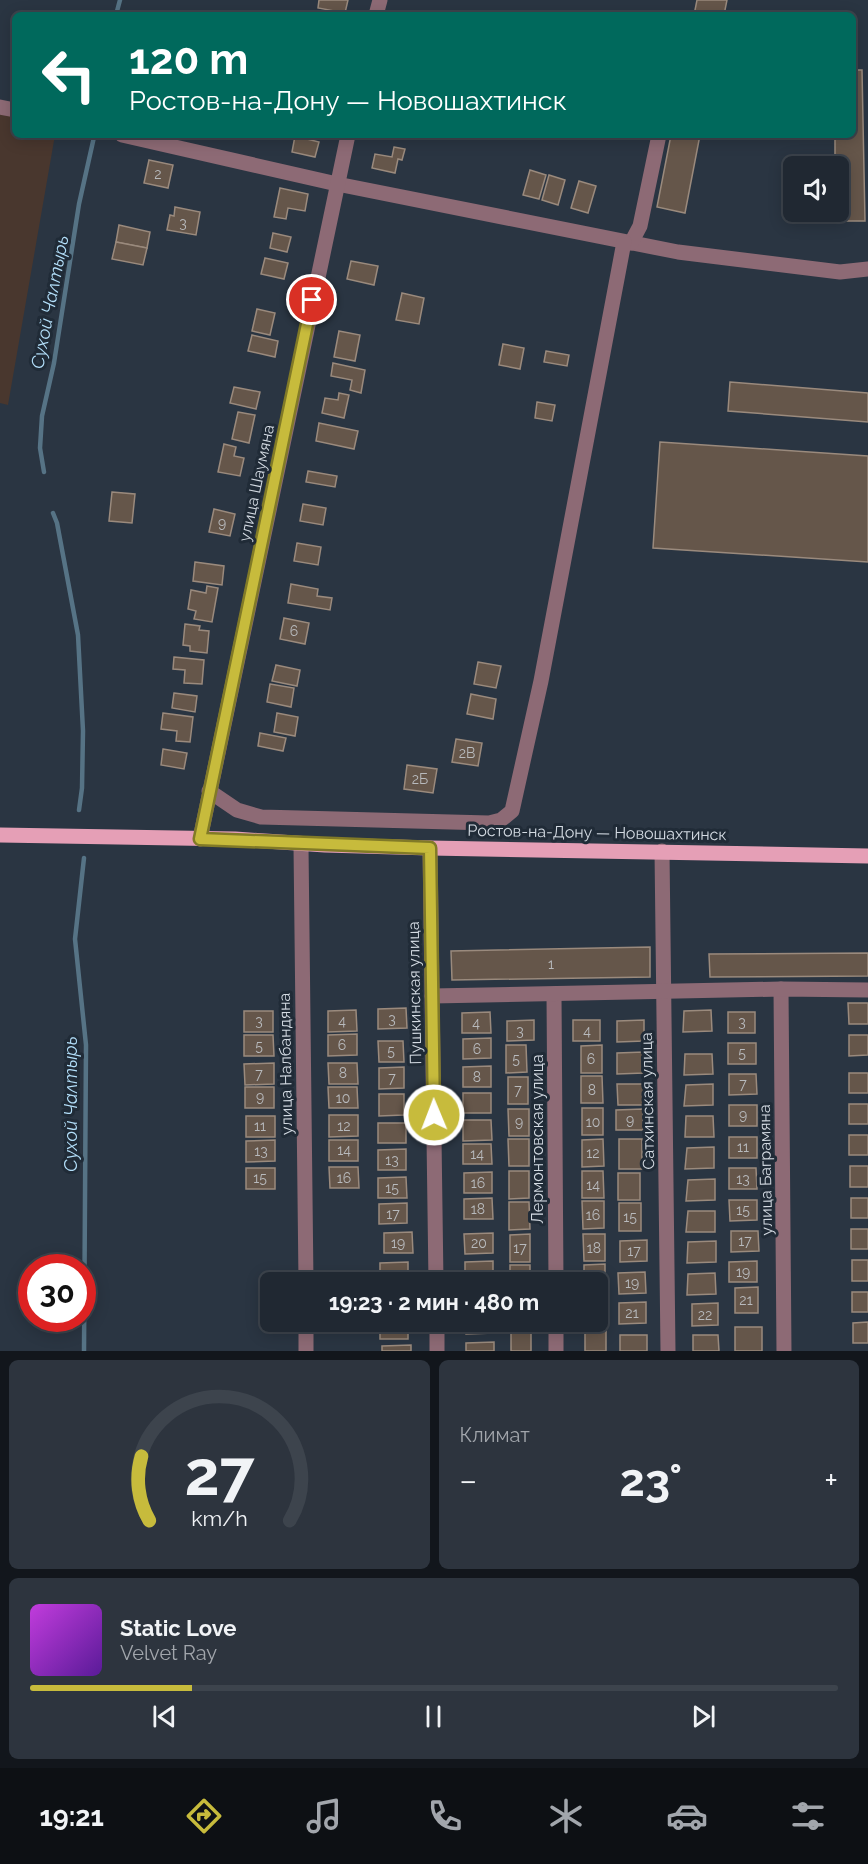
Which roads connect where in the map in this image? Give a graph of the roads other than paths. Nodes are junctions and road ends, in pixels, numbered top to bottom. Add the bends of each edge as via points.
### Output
1 (135, 138) edge
2 (347, 138) edge
3 (658, 138) edge
4 (337, 184) junction
5 (628, 243) junction
6 (868, 269) edge
7 (209, 791) junction
8 (0, 835) edge
9 (200, 839) junction
10 (0, 842) edge
11 (325, 845) junction
12 (301, 846) junction
13 (430, 848) junction
14 (662, 851) junction
15 (868, 856) edge
16 (781, 989) junction
17 (868, 990) edge
18 (664, 993) junction
19 (554, 994) junction
20 (432, 996) junction
21 (306, 1272) edge
22 (436, 1272) edge
23 (556, 1272) edge
24 (306, 1332) edge
25 (437, 1332) edge
26 (556, 1332) edge
27 (306, 1351) edge
28 (437, 1351) edge
29 (556, 1351) edge
30 (668, 1351) edge
31 (784, 1351) edge

1 - 4 street
2 - 4 street, улица Шаумяна
3 - 5 street via 640,226
4 - 5 street
4 - 7 street, улица Шаумяна
5 - 6 street via 840,272
5 - 7 street via 512,811 489,823 284,819 247,814
7 - 9 street, улица Шаумяна
8 - 9 main road, Ростов-на-Дону — Новошахтинск
9 - 11 main road, Ростов-на-Дону — Новошахтинск
10 - 12 main road, Ростов-на-Дону — Новошахтинск
11 - 12 main road, Ростов-на-Дону — Новошахтинск
11 - 13 main road, Ростов-на-Дону — Новошахтинск
12 - 21 street, улица Налбандяна
13 - 14 main road, Ростов-на-Дону — Новошахтинск
13 - 20 street, Пушкинская улица
14 - 15 main road, Ростов-на-Дону — Новошахтинск
14 - 18 street, Сатхинская улица
16 - 17 street
16 - 18 street
16 - 31 street, улица Баграмяна
18 - 19 street
18 - 30 street, Сатхинская улица
19 - 20 street
19 - 23 street, Лермонтовская улица
20 - 22 street, Пушкинская улица
24 - 27 street
25 - 28 street
26 - 29 street

